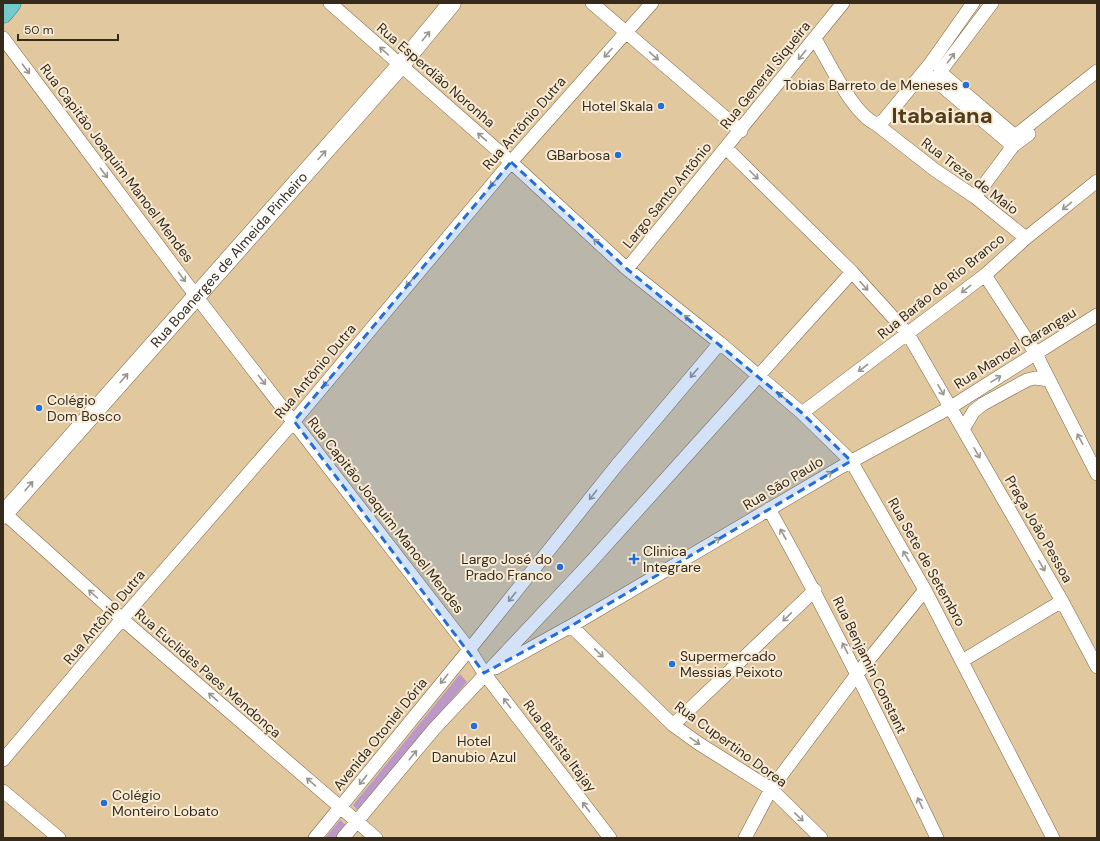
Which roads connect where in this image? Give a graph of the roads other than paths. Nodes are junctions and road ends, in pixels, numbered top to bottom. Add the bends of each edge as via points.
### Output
1 (11, 3) edge
2 (330, 3) edge
3 (452, 3) edge
4 (592, 3) edge
5 (652, 3) edge
6 (843, 3) edge
7 (973, 3) edge
8 (992, 3) edge
9 (3, 13) edge
10 (627, 33) junction
11 (3, 38) edge
12 (815, 39) junction
13 (400, 66) junction
14 (931, 69) junction
15 (1097, 71) edge
16 (1090, 83) edge
17 (880, 122) junction
18 (741, 130) junction
19 (1014, 141) junction
20 (726, 148) junction
21 (511, 162) junction
22 (1097, 182) edge
23 (975, 197) junction
24 (1026, 238) junction
25 (627, 269) junction
26 (852, 272) junction
27 (985, 274) junction
28 (196, 296) junction
29 (1097, 315) edge
30 (908, 334) junction
31 (720, 343) junction
32 (1036, 354) junction
33 (758, 377) junction
34 (1049, 380) junction
35 (951, 407) junction
36 (802, 413) junction
37 (294, 421) junction
38 (963, 429) junction
39 (851, 461) junction
40 (1097, 474) edge
41 (770, 509) junction
42 (3, 513) edge
43 (815, 590) junction
44 (925, 590) junction
45 (1062, 601) junction
46 (122, 619) junction
47 (571, 626) junction
48 (469, 649) junction
49 (962, 661) junction
50 (1097, 667) edge
51 (484, 673) junction
52 (858, 673) junction
53 (673, 725) junction
54 (3, 760) edge
55 (771, 789) junction
56 (3, 791) edge
57 (341, 808) junction
58 (357, 821) junction
59 (58, 838) edge
60 (315, 838) edge
61 (343, 838) edge
62 (376, 838) edge
63 (610, 838) edge
64 (745, 838) edge
65 (821, 838) edge
66 (937, 838) edge
67 (1053, 838) edge

1 - 9 main road
13 -> 2 street, Rua Esperdião Noronha
13 -> 3 street, Rua Boanerges de Almeida Pinheiro
4 - 10 street
5 - 10 street, Rua Antônio Dutra
6 - 12 street, Rua General Siqueira
7 - 14 street
14 -> 8 street
10 -> 18 street
10 -> 21 street, Rua Antônio Dutra
11 -> 28 street, Rua Capitão Joaquim Manoel Mendes
12 - 17 street, Rua Treze de Maio via 853,103 869,121
12 -> 18 street, Rua General Siqueira
21 -> 13 street, Rua Esperdião Noronha
28 -> 13 street, Rua Boanerges de Almeida Pinheiro
14 - 17 street
14 - 19 street
15 - 16 street
16 - 19 street
17 - 23 street, Rua Treze de Maio via 935,170
18 - 20 street, Rua General Siqueira
19 - 23 street
20 - 25 street, Largo Santo Antônio
20 -> 26 street, Largo Santo Antônio
25 -> 21 street, Rua Esperdião Noronha
21 -> 37 street, Rua Antônio Dutra
22 -> 24 street, Rua Barão do Rio Branco
23 - 24 street, Rua Treze de Maio
24 - 27 street, Rua Barão do Rio Branco
31 -> 25 street, Largo Santo Antônio
26 -> 30 street, Largo Santo Antônio
26 - 33 street
27 -> 30 street, Rua Barão do Rio Branco
27 - 32 street
28 -> 37 street, Rua Capitão Joaquim Manoel Mendes
42 -> 28 street, Rua Boanerges de Almeida Pinheiro
29 - 32 street, Rua Manoel Garangau
30 -> 35 street, Praça João Pessoa
30 -> 36 street, Rua Barão do Rio Branco
31 - 33 street, Rua Sete de Setembro
31 -> 48 street, Avenida Otoniel Dória via 617,465
32 - 34 street
35 -> 32 street, Rua Manoel Garangau
36 -> 33 street, Rua Sete de Setembro
33 - 51 street via 593,560
34 - 38 street via 1027,380 983,404 974,411
40 -> 34 street
35 - 38 street, Praça João Pessoa
35 - 39 street, Rua São Paulo
36 - 39 street, Rua Sete de Setembro
37 - 46 street, Rua Antônio Dutra
37 - 48 street, Rua Capitão Joaquim Manoel Mendes
38 -> 45 street, Praça João Pessoa
41 -> 39 street, Rua São Paulo
44 -> 39 street, Rua Sete de Setembro
43 -> 41 street, Rua Benjamin Constant
47 -> 41 street, Rua São Paulo
46 -> 42 street, Rua Euclides Paes Mendonça
52 -> 43 street, Rua Benjamin Constant
43 -> 53 street
44 - 49 street, Rua Sete de Setembro
44 - 52 street
45 - 49 street
45 - 50 street, Praça João Pessoa
46 - 54 street, Rua Antônio Dutra
57 -> 46 street, Rua Euclides Paes Mendonça
47 - 51 street, Rua São Paulo
47 -> 53 street, Rua Cupertino Dorea
48 - 51 street, Rua Capitão Joaquim Manoel Mendes
48 -> 57 street, Avenida Otoniel Dória
49 - 67 street, Rua Sete de Setembro
58 -> 51 street
63 -> 51 street, Rua Batista Itajay
52 - 55 street
66 -> 52 street, Rua Benjamin Constant
53 -> 55 street, Rua Cupertino Dorea
55 - 64 street
55 -> 65 street, Rua Cupertino Dorea
56 - 59 street
57 - 58 street, Rua Euclides Paes Mendonça
57 - 60 street, Avenida Otoniel Dória
58 - 61 street
58 - 62 street, Rua Euclides Paes Mendonça

